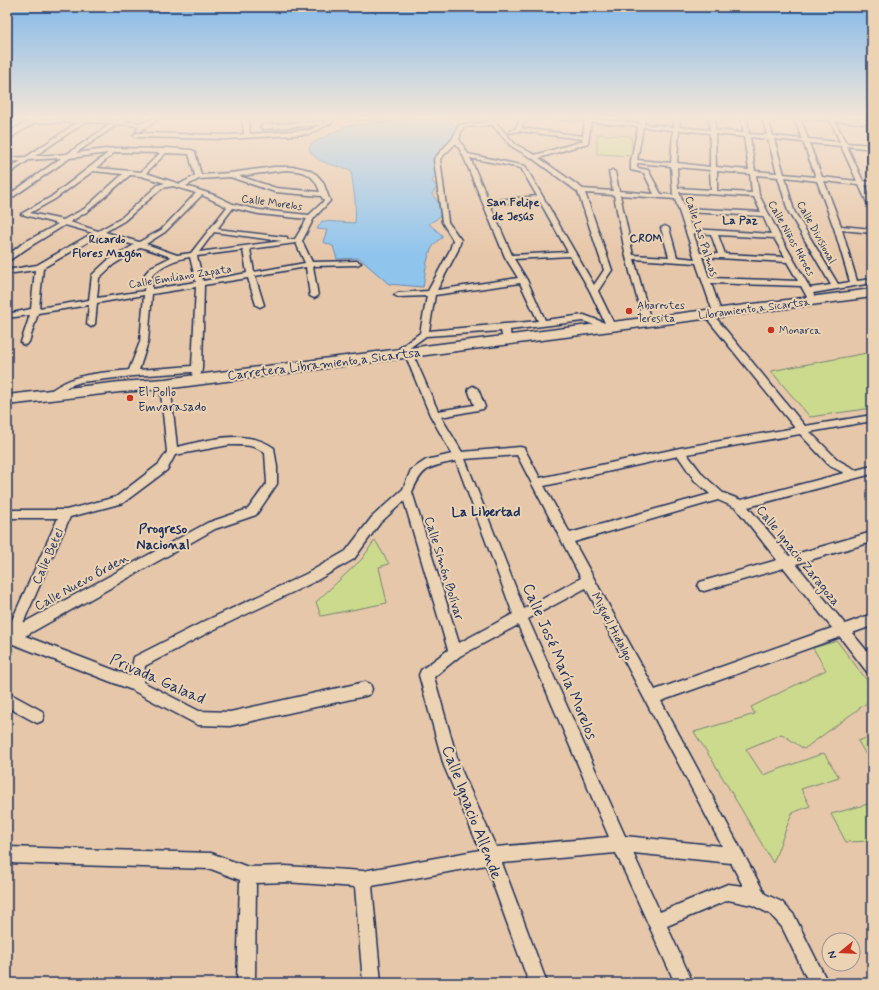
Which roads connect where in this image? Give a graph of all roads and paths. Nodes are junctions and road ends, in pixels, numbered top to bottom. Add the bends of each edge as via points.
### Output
1 (20, 163) edge
2 (59, 163) edge
3 (99, 163) edge
4 (153, 163) edge
5 (195, 163) edge
6 (438, 163) edge
7 (470, 163) edge
8 (502, 163) edge
9 (542, 163) edge
10 (634, 163) edge
11 (656, 163) edge
12 (714, 163) edge
13 (750, 163) edge
14 (777, 163) edge
15 (814, 163) edge
16 (852, 163) edge
17 (674, 165) junction
18 (538, 166) dead end
19 (545, 166) junction
20 (530, 167) dead end
21 (523, 168) junction
22 (92, 169) junction
23 (714, 169) junction
24 (129, 172) junction
25 (612, 172) dead end
26 (7, 173) edge
27 (751, 173) junction
28 (142, 174) junction
29 (231, 175) junction
30 (780, 175) junction
31 (198, 177) junction
32 (820, 179) junction
33 (861, 183) junction
34 (872, 184) edge
35 (179, 185) junction
36 (581, 192) junction
37 (200, 193) junction
38 (676, 193) junction
39 (323, 194) junction
40 (618, 194) junction
41 (756, 195) junction
42 (659, 197) junction
43 (540, 198) junction
44 (7, 199) edge
45 (712, 200) junction
46 (487, 203) junction
47 (231, 206) junction
48 (872, 207) edge
49 (683, 210) junction
50 (766, 214) junction
51 (311, 217) junction
52 (65, 223) junction
53 (665, 228) dead end
54 (838, 228) junction
55 (212, 230) junction
56 (689, 231) junction
57 (872, 231) edge
58 (100, 233) junction
59 (714, 233) junction
60 (776, 236) junction
61 (298, 241) junction
62 (140, 246) junction
63 (246, 248) junction
64 (572, 254) junction
65 (193, 255) junction
66 (722, 256) junction
67 (176, 257) junction
68 (630, 257) junction
69 (509, 258) junction
70 (698, 258) junction
71 (7, 260) edge
72 (674, 260) junction
73 (790, 260) junction
74 (357, 263) dead end
75 (309, 264) junction
76 (39, 267) junction
77 (7, 272) edge
78 (251, 275) junction
79 (523, 280) junction
80 (705, 280) junction
81 (872, 281) edge
82 (200, 284) junction
83 (854, 284) junction
84 (836, 287) junction
85 (594, 291) junction
86 (148, 292) junction
87 (809, 292) junction
88 (431, 293) junction
89 (872, 293) edge
90 (398, 295) dead end
91 (314, 296) dead end
92 (94, 301) junction
93 (260, 305) dead end
94 (35, 311) junction
95 (712, 313) junction
96 (7, 316) edge
97 (542, 322) junction
98 (647, 322) junction
99 (92, 324) dead end
100 (610, 326) junction
101 (424, 334) junction
102 (506, 334) junction
103 (25, 342) dead end
104 (402, 353) junction
105 (133, 373) junction
106 (196, 374) junction
107 (166, 384) junction
108 (473, 389) dead end
109 (52, 394) junction
110 (7, 395) edge
111 (36, 396) junction
112 (7, 400) edge
113 (435, 415) junction
114 (872, 418) edge
115 (803, 431) junction
116 (172, 452) junction
117 (680, 452) junction
118 (459, 456) junction
119 (872, 470) edge
120 (854, 474) junction
121 (537, 482) junction
122 (407, 492) junction
123 (719, 496) junction
124 (740, 505) junction
125 (7, 514) edge
126 (66, 514) junction
127 (872, 537) edge
128 (567, 539) junction
129 (787, 562) junction
130 (589, 580) junction
131 (704, 586) dead end
132 (521, 618) junction
133 (872, 620) edge
134 (842, 630) junction
135 (9, 640) edge
136 (456, 652) junction
137 (872, 668) edge
138 (136, 685) junction
139 (365, 689) dead end
140 (651, 698) junction
141 (7, 699) edge
142 (37, 716) dead end
143 (620, 844) junction
144 (7, 855) edge
145 (735, 855) junction
146 (491, 856) junction
147 (248, 874) junction
148 (363, 879) junction
149 (759, 899) junction
150 (656, 922) junction
151 (246, 983) edge
152 (372, 983) edge
153 (538, 983) edge
154 (684, 983) edge
155 (819, 983) edge

1 - 26 street
2 - 44 street
3 - 22 street
4 - 28 street
5 - 31 street
6 - 88 street via 445,222 457,240
7 - 46 street
8 - 21 street
9 - 19 street
10 - 42 street via 634,170 646,171
11 - 17 street
12 - 23 street
13 - 27 street, Calle Niños Héroes
14 - 30 street, Calle Divisional
15 - 32 street
16 - 33 street
17 - 23 street
17 - 38 street, Calle Las Palmas
18 - 19 street
19 - 36 street
20 - 21 street
21 - 43 street
22 - 24 street, Calle Morelos
22 - 52 street via 53,198 24,214
23 - 27 street
23 - 45 street
24 - 28 street, Calle Morelos
24 - 52 street via 86,210
25 - 40 street
27 - 30 street
27 - 41 street, Calle Niños Héroes
28 - 35 street, Calle Morelos
29 - 31 street
29 - 39 street via 275,190
29 - 39 street via 272,168 307,172 320,182
30 - 32 street
30 - 84 street, Calle Divisional via 790,211
31 - 35 street
32 - 33 street
32 - 54 street
33 - 34 street
33 - 48 street
35 - 37 street, Calle Morelos
35 - 58 street via 160,186 122,220
36 - 40 street
36 - 85 street via 608,270
37 - 47 street, Calle Morelos
37 - 62 street via 174,221
38 - 42 street
38 - 45 street
38 - 49 street, Calle Las Palmas
39 - 51 street via 327,201
40 - 42 street
40 - 68 street
41 - 45 street
41 - 50 street, Calle Niños Héroes
43 - 46 street
43 - 64 street
45 - 49 street
45 - 50 street
46 - 69 street
47 - 51 street, Calle Morelos via 259,212
47 - 55 street
49 - 56 street, Calle Las Palmas
50 - 60 street, Calle Niños Héroes
51 - 61 street
52 - 58 street
52 - 71 street via 26,245
53 - 72 street
54 - 57 street
54 - 83 street
55 - 61 street
55 - 65 street
56 - 59 street
56 - 70 street, Calle Las Palmas
58 - 62 street
58 - 76 street
59 - 60 street
59 - 66 street
60 - 73 street, Calle Niños Héroes
61 - 63 street
61 - 75 street
62 - 67 street
62 - 92 street via 110,262 95,277
63 - 65 street
63 - 78 street
64 - 69 street
64 - 85 street
65 - 67 street
65 - 82 street
66 - 70 street
66 - 73 street
67 - 86 street via 154,269 148,276
68 - 72 street
68 - 98 street
69 - 79 street
70 - 72 street
70 - 80 street, Calle Las Palmas
73 - 87 street, Calle Niños Héroes
74 - 75 street, Calle Emiliano Zapata
75 - 78 street, Calle Emiliano Zapata
75 - 91 street
76 - 77 street
76 - 94 street
78 - 82 street, Calle Emiliano Zapata
78 - 93 street
79 - 88 street
79 - 97 street
80 - 87 street
80 - 95 street, Calle Las Palmas
81 - 83 street
82 - 86 street, Calle Emiliano Zapata
82 - 106 street
83 - 84 street
84 - 87 street
85 - 100 street
86 - 92 street, Calle Emiliano Zapata
86 - 105 street via 144,342
87 - 89 main road, Libramiento a Sicartsa
87 - 95 main road, Libramiento a Sicartsa
88 - 90 street
88 - 101 street
92 - 94 street, Calle Emiliano Zapata
92 - 99 street
94 - 96 street, Calle Emiliano Zapata
94 - 103 street
95 - 98 main road, Libramiento a Sicartsa
95 - 115 street, Calle Las Palmas
97 - 100 street via 584,318
97 - 102 street
98 - 100 main road, Libramiento a Sicartsa
100 - 102 main road, Carretera Libramiento a Sicartsa
101 - 102 street
101 - 104 street
102 - 104 main road, Carretera Libramiento a Sicartsa
104 - 106 main road, Carretera Libramiento a Sicartsa
104 - 113 street, Calle José María Morelos
105 - 106 street
105 - 109 street via 80,379 66,384
106 - 107 main road, Carretera Libramiento a Sicartsa
107 - 109 main road, Carretera Libramiento a Sicartsa
107 - 116 street
108 - 113 street via 480,407
109 - 111 main road, Carretera Libramiento a Sicartsa
110 - 111 main road
111 - 112 main road
113 - 118 street, Calle José María Morelos
114 - 115 street
115 - 117 street
115 - 120 street, Calle Las Palmas via 834,463
116 - 126 street via 163,467 119,500
116 - 135 street, Calle Nuevo Órden via 205,444 244,441 260,444 270,451 272,484 252,512 211,526
117 - 121 street
117 - 123 street, Calle Ignacio Zaragoza via 699,478
118 - 121 street, Miguel Hidalgo via 520,451
118 - 122 street via 430,463 415,473
118 - 132 street, Calle José María Morelos
119 - 120 street
120 - 124 street
121 - 128 street, Miguel Hidalgo
122 - 136 street, Calle Simón Bolívar
122 - 138 street via 376,520 350,555 310,578 139,662
123 - 124 street, Calle Ignacio Zaragoza
123 - 128 street
124 - 129 street, Calle Ignacio Zaragoza
125 - 126 street
126 - 135 street, Calle Betel
127 - 129 street
128 - 130 street, Miguel Hidalgo
129 - 131 street
129 - 134 street, Calle Ignacio Zaragoza
130 - 132 street
130 - 140 street, Miguel Hidalgo
132 - 136 street
132 - 143 street, Calle José María Morelos
133 - 134 street
134 - 137 street, Calle Ignacio Zaragoza
134 - 140 street
135 - 138 street, Privada Galaad
136 - 146 street, Calle Ignacio Allende via 426,675 452,766
138 - 139 street, Privada Galaad via 198,718 230,719
140 - 145 street, Miguel Hidalgo
141 - 142 street
143 - 145 street
143 - 146 street
143 - 150 street, Calle José María Morelos
144 - 147 street via 211,861
145 - 149 street, Miguel Hidalgo
146 - 148 street
146 - 153 street, Calle Ignacio Allende
147 - 148 street
147 - 151 street
148 - 152 street
149 - 150 street via 728,892
149 - 155 street via 776,908 788,921
150 - 154 street, Calle José María Morelos

